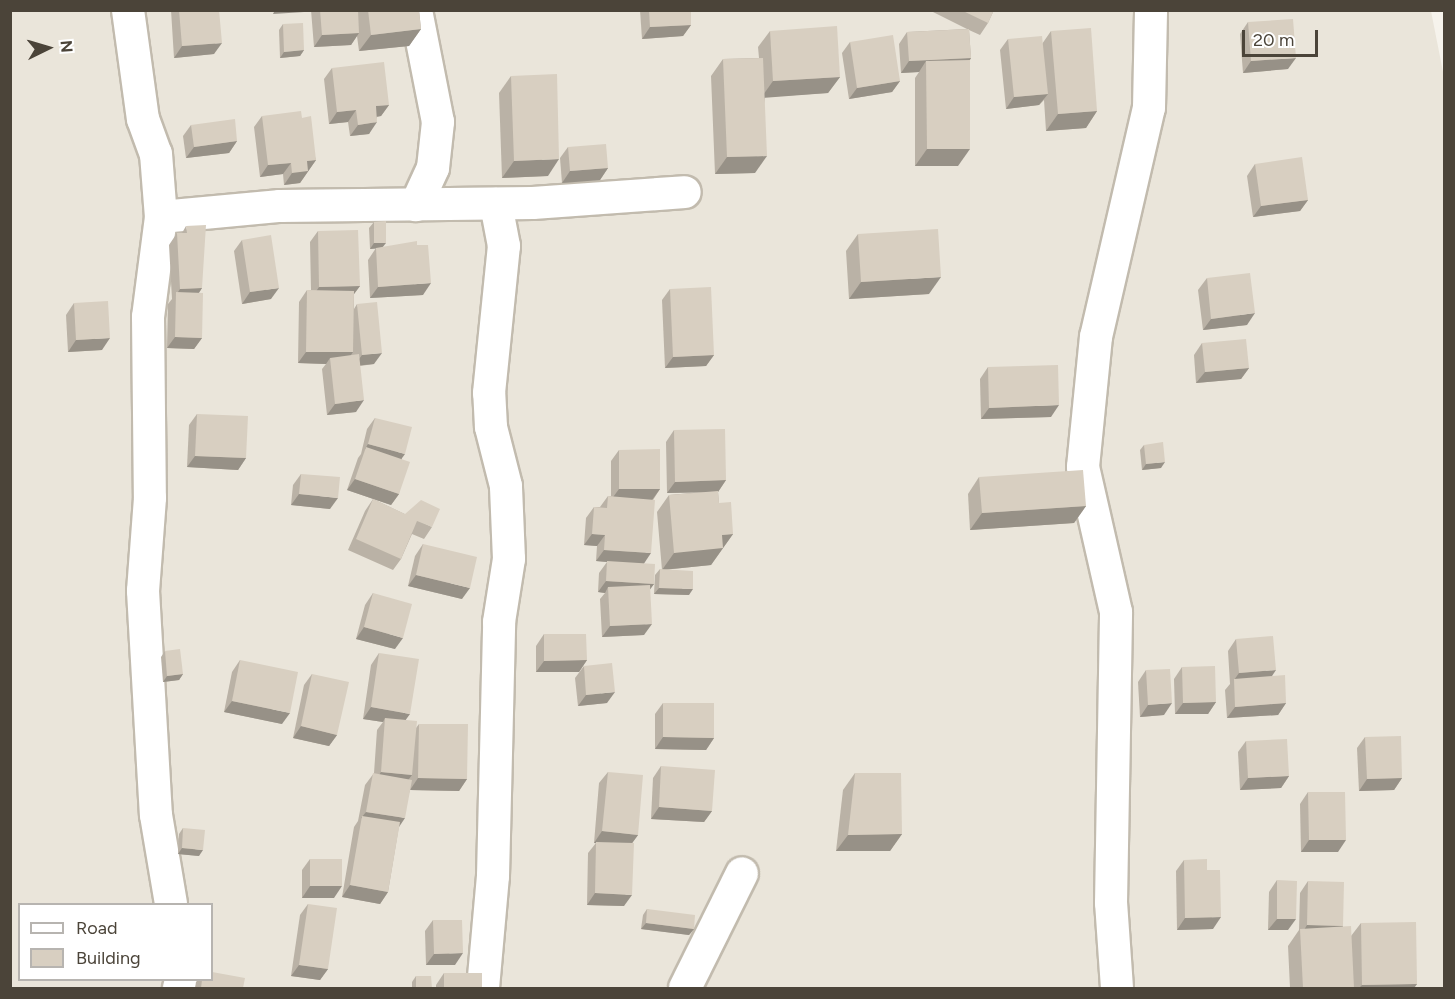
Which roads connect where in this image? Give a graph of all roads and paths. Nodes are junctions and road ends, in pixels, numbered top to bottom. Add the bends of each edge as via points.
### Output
1 (128, 10) edge
2 (416, 10) edge
3 (1151, 10) edge
4 (685, 192) dead end
5 (496, 204) junction
6 (416, 205) junction
7 (161, 217) junction
8 (742, 873) dead end
9 (171, 903) edge
10 (483, 988) edge
11 (685, 988) edge
12 (1118, 988) edge

1 - 7 street via 143,119 156,154
2 - 6 street via 438,122 433,168
3 - 12 street via 1149,108 1096,337 1083,467 1116,612 1111,903
4 - 5 street
5 - 6 street
5 - 10 street via 504,246 489,393 491,427 506,486 509,559 499,622 493,876
6 - 7 street via 280,206
7 - 9 street via 148,317 150,498 143,591 154,804
8 - 11 street

